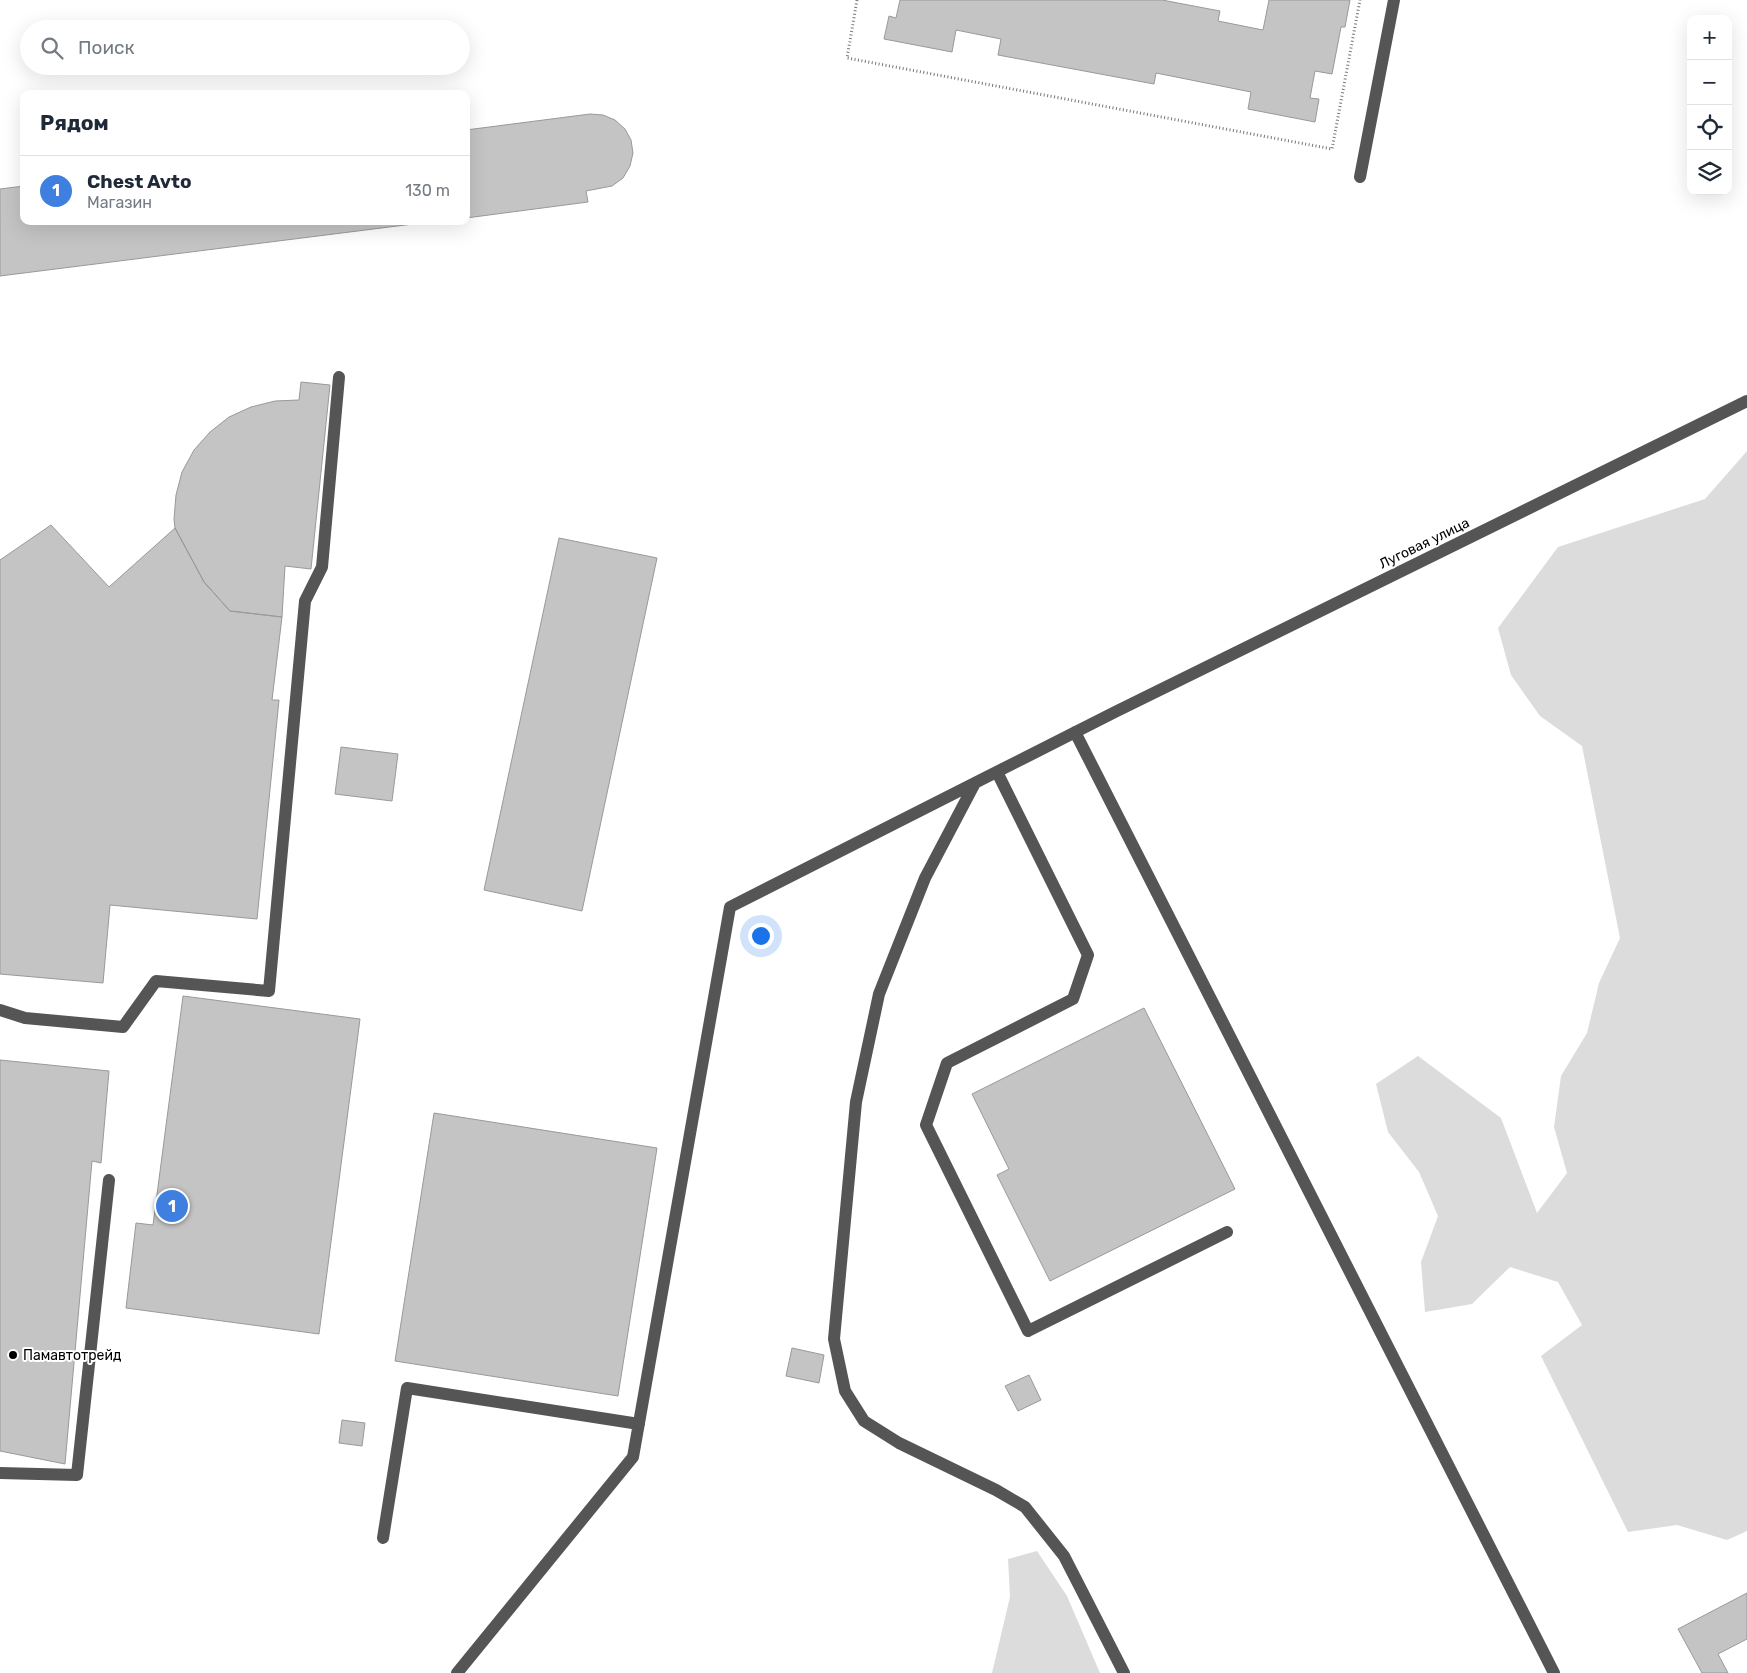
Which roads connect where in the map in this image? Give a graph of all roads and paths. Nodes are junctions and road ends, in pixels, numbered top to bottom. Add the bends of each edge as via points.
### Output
1 (858, 0) edge
2 (1360, 0) edge
3 (1394, 0) edge
4 (1360, 177) dead end
5 (339, 377) dead end
6 (1747, 401) edge
7 (1074, 732) junction
8 (997, 772) junction
9 (975, 783) junction
10 (0, 1010) edge
11 (109, 1180) dead end
12 (1227, 1232) dead end
13 (639, 1424) junction
14 (0, 1473) edge
15 (383, 1538) dead end
16 (457, 1673) edge
17 (1124, 1673) edge
18 (1554, 1673) edge

1 - 2 path via 847,58 1332,149
3 - 4 street
5 - 10 street via 322,567 305,601 268,991 156,981 123,1027 25,1018
6 - 7 street, Луговая улица
7 - 8 street, Луговая улица
7 - 18 street
8 - 9 street, Луговая улица
8 - 12 street via 1088,955 1074,999 947,1063 926,1125 1028,1331
9 - 13 street, Луговая улица via 730,907
9 - 17 street via 925,878 879,994 856,1102 834,1339 845,1391 864,1421 899,1443 1025,1507 1064,1556
11 - 14 street via 77,1475
13 - 15 street via 407,1388
13 - 16 street via 633,1457

